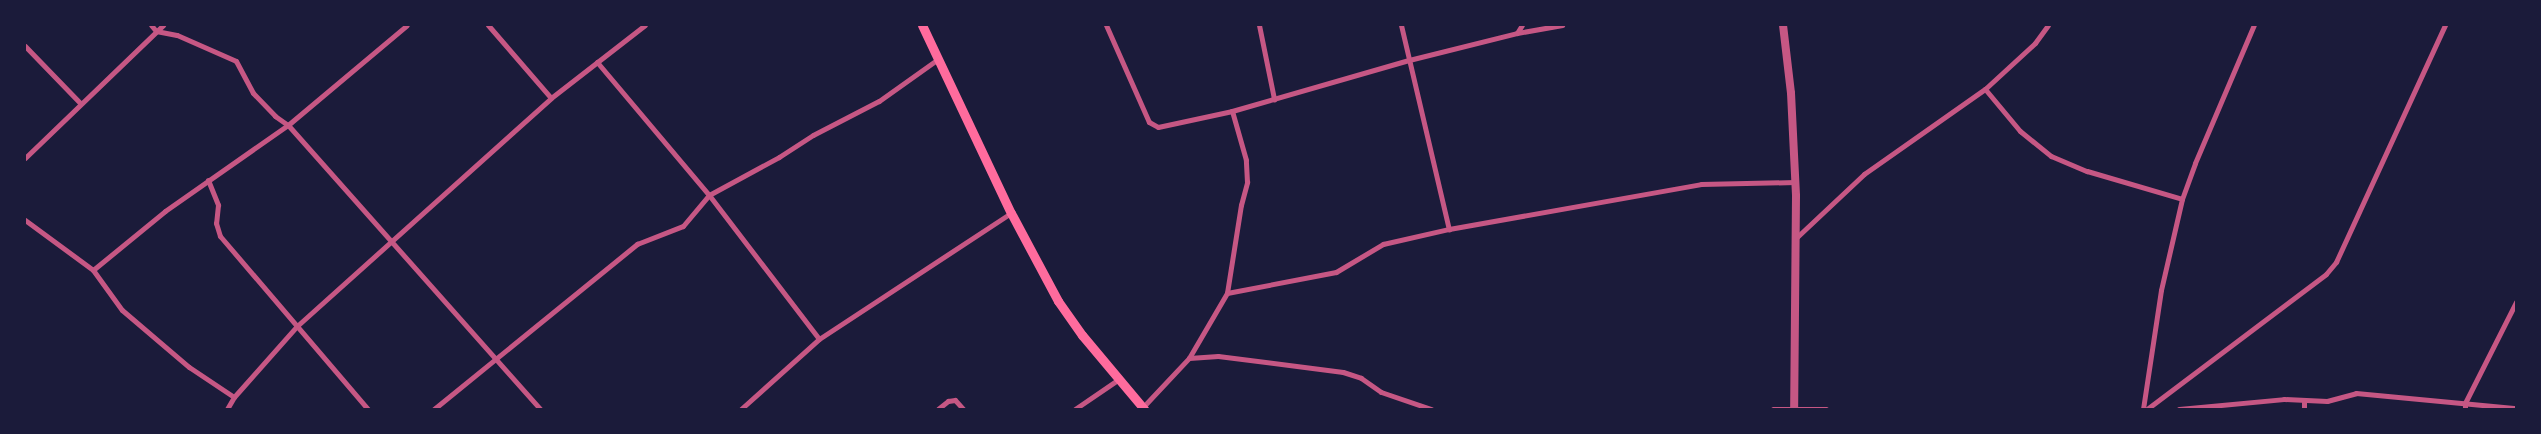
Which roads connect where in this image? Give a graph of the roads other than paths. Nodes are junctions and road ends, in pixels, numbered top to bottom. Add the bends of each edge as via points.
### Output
1 (151, 25) edge
2 (163, 25) edge
3 (407, 25) edge
4 (488, 25) edge
5 (645, 25) edge
6 (922, 25) edge
7 (1106, 25) edge
8 (1259, 25) edge
9 (1401, 25) edge
10 (1522, 25) edge
11 (1562, 25) edge
12 (1783, 25) edge
13 (2048, 25) edge
14 (2254, 25) edge
15 (2445, 25) edge
16 (156, 31) junction
17 (1517, 33) junction
18 (25, 46) edge
19 (938, 59) junction
20 (1409, 60) junction
21 (598, 62) junction
22 (1985, 89) junction
23 (551, 98) junction
24 (1274, 99) junction
25 (80, 103) junction
26 (1232, 111) junction
27 (288, 125) junction
28 (25, 158) edge
29 (208, 180) junction
30 (1795, 182) junction
31 (709, 195) junction
32 (2182, 199) junction
33 (1010, 213) junction
34 (25, 220) edge
35 (1449, 229) junction
36 (1797, 237) junction
37 (391, 241) junction
38 (93, 270) junction
39 (1227, 293) junction
40 (2516, 302) edge
41 (297, 326) junction
42 (819, 338) junction
43 (1189, 358) junction
44 (494, 359) junction
45 (1120, 378) junction
46 (234, 397) junction
47 (2304, 401) junction
48 (2465, 406) edge
49 (1144, 408) edge
50 (2516, 408) edge
51 (227, 409) edge
52 (368, 409) edge
53 (434, 409) edge
54 (540, 409) edge
55 (741, 409) edge
56 (938, 409) edge
57 (962, 409) edge
58 (1075, 409) edge
59 (1430, 409) edge
60 (1773, 409) edge
61 (1794, 409) edge
62 (1826, 409) edge
63 (2143, 409) edge
64 (2147, 409) edge
65 (2179, 409) edge
66 (2304, 409) edge

1 - 16 street
2 - 16 street
3 - 27 street
4 - 23 street
5 - 21 street
6 - 19 main road
7 - 26 street via 1148,122 1153,126
8 - 24 street
9 - 20 street
10 - 17 street
11 - 17 street
12 - 30 street
13 - 22 street via 2035,42
14 - 32 street
15 - 64 street via 2336,262 2326,274
16 - 25 street
16 - 27 street via 177,35 236,61 253,93 274,116
17 - 20 street
18 - 25 street
19 - 31 street via 879,101 812,135
19 - 33 main road
20 - 24 street
20 - 35 street
21 - 23 street
21 - 31 street
22 - 32 street via 2020,131 2051,156 2086,171
22 - 36 street via 1864,174
23 - 37 street
24 - 26 street
25 - 28 street
26 - 39 street via 1246,160 1247,182
27 - 29 street
27 - 37 street
29 - 38 street
29 - 41 street via 218,205 216,223 220,236
30 - 35 street via 1691,186
30 - 36 street
31 - 42 street
31 - 44 street via 683,226 637,244
32 - 63 street via 2161,290
33 - 42 street
33 - 45 main road via 1058,301 1082,335
34 - 38 street
35 - 39 street via 1383,244 1336,272
36 - 61 street
37 - 41 street
37 - 44 street
38 - 46 street via 122,310 189,367
39 - 43 street
40 - 48 street
41 - 46 street
41 - 52 street
42 - 55 street
43 - 49 street
43 - 59 street via 1218,356 1342,372 1361,378 1381,392
44 - 53 street
44 - 54 street
45 - 49 main road
45 - 58 street
46 - 51 street
47 - 48 street via 2326,401 2356,393
47 - 65 street via 2270,400
47 - 66 street
48 - 50 street
56 - 57 street via 955,400
60 - 61 street
61 - 62 street

